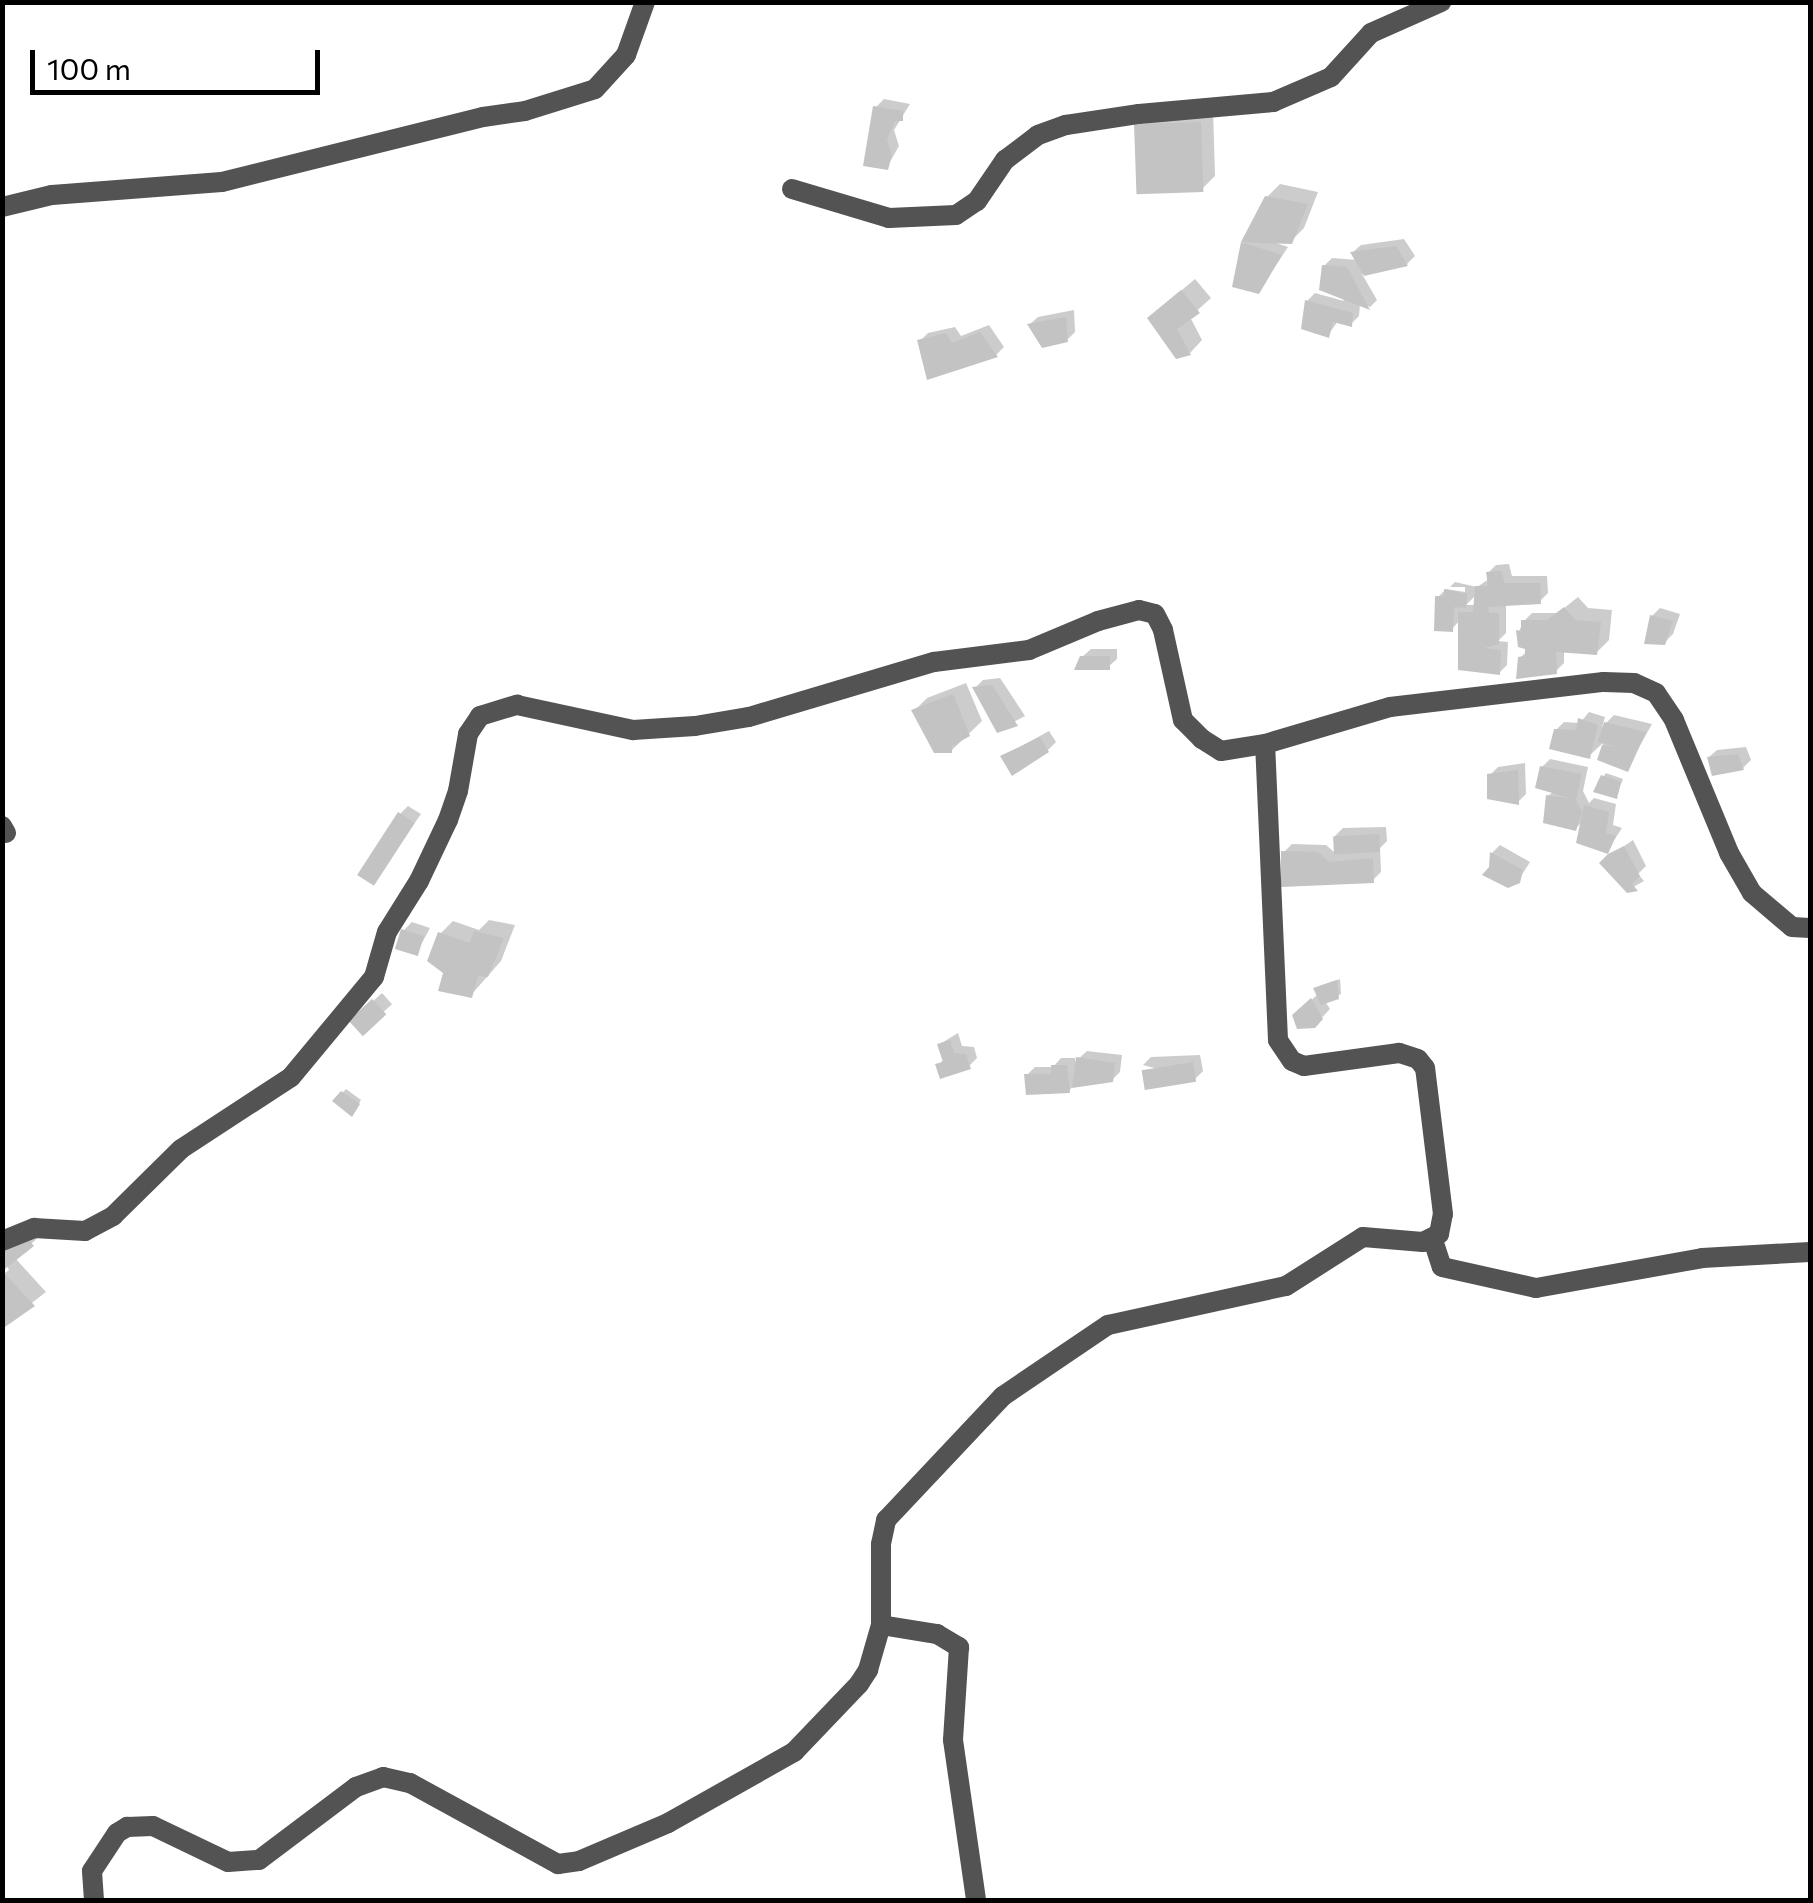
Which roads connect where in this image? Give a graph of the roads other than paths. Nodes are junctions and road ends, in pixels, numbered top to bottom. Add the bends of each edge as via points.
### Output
1 (645, 2) edge
2 (1440, 2) edge
3 (792, 189) dead end
4 (2, 207) edge
5 (1265, 744) junction
6 (1810, 928) edge
7 (1433, 1240) junction
8 (2, 1241) edge
9 (1810, 1252) edge
10 (881, 1625) junction
11 (94, 1900) edge
12 (976, 1900) edge

1 - 4 street via 626,55 595,89 222,182 52,195
2 - 3 street via 1372,33 1332,78 1273,102 1157,111 1038,135 1005,160 977,201 956,214 889,218
5 - 6 street via 1390,707 1604,682 1646,687 1674,720 1752,894 1792,927
5 - 7 street via 1278,1040 1304,1066 1399,1053 1425,1068 1443,1214
5 - 8 street via 1221,750 1183,720 1163,630 1147,610 1098,621 1029,650 934,662 749,717 696,726 634,730 517,704 492,709 468,734 448,820 387,932 374,977 292,1077 181,1149 113,1216 85,1231 34,1228
7 - 9 street via 1442,1267 1536,1288 1680,1261
7 - 10 street via 1363,1237 1286,1286 1134,1317 1088,1336 982,1415 894,1508 882,1531
10 - 11 street via 859,1684 794,1752 668,1823 579,1861 548,1863 410,1783 383,1777 356,1786 259,1860 228,1862 153,1826 127,1827 92,1871
10 - 12 street via 937,1634 960,1647 953,1740

